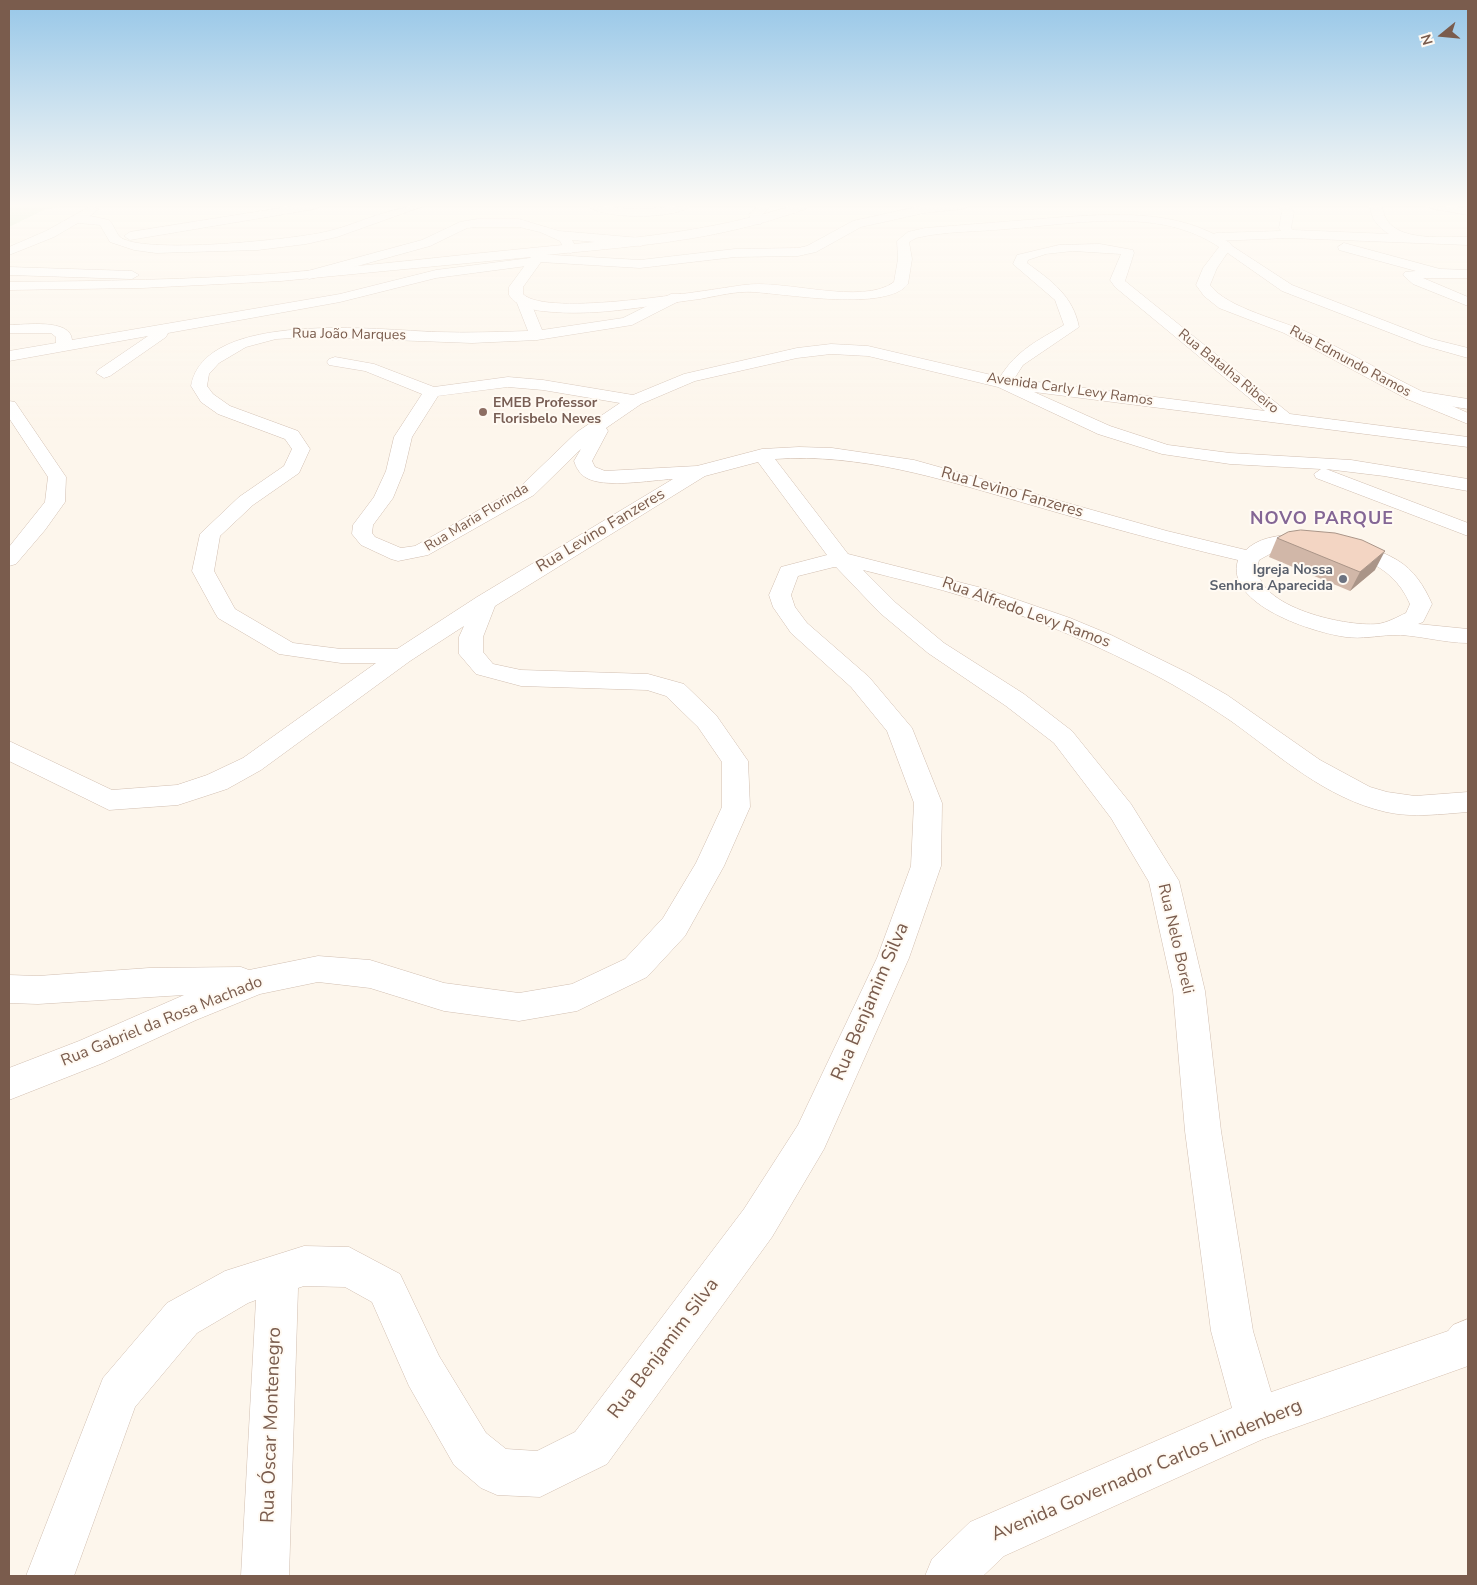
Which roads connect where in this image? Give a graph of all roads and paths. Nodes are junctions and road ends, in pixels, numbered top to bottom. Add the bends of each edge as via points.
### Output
1 (217, 280) edge
2 (412, 280) edge
3 (521, 280) edge
4 (902, 280) edge
5 (1041, 280) edge
6 (1117, 280) edge
7 (1204, 280) edge
8 (1272, 280) edge
9 (1416, 280) edge
10 (9, 286) edge
11 (676, 297) junction
12 (1468, 302) edge
13 (524, 303) junction
14 (9, 328) edge
15 (168, 329) junction
16 (537, 335) junction
17 (64, 348) junction
18 (1468, 354) edge
19 (9, 356) edge
20 (335, 362) dead end
21 (104, 373) dead end
22 (1004, 383) junction
23 (432, 392) junction
24 (1412, 395) junction
25 (635, 400) junction
26 (1468, 404) edge
27 (9, 406) edge
28 (1284, 418) junction
29 (1468, 419) edge
30 (598, 426) junction
31 (1468, 442) edge
32 (762, 455) junction
33 (1283, 461) junction
34 (698, 472) junction
35 (1468, 485) edge
36 (1468, 530) edge
37 (1250, 557) junction
38 (9, 560) edge
39 (842, 560) junction
40 (485, 602) junction
41 (1393, 628) junction
42 (1468, 636) edge
43 (402, 656) junction
44 (9, 750) edge
45 (1468, 802) edge
46 (258, 981) junction
47 (9, 989) edge
48 (9, 1084) edge
49 (278, 1274) junction
50 (1468, 1340) edge
51 (1256, 1419) junction
52 (50, 1576) edge
53 (265, 1576) edge
54 (949, 1576) edge

1 - 10 street
2 - 15 street via 340,298
3 - 13 street via 516,287 516,295
4 - 11 street via 890,292 857,296 750,288
5 - 22 street, Rua Batalha Ribeiro via 1062,296 1072,327 1016,362
6 - 28 street, Rua Batalha Ribeiro
7 - 24 street, Rua Edmundo Ramos via 1202,285 1208,294 1226,306 1333,350
8 - 18 street via 1427,342
9 - 12 street
11 - 13 street via 577,308
11 - 16 street, Rua João Marques via 627,322
13 - 16 street
14 - 17 street via 55,330 64,336
15 - 17 street
15 - 21 street
16 - 43 street, Rua João Marques via 472,338 311,332 275,335 241,344 213,360 201,373 198,386 207,398 224,410 292,435 301,449 292,469 246,501 210,534 203,571 226,613 287,649 341,656
17 - 19 street
20 - 23 street via 368,367
22 - 25 street, Avenida Carly Levy Ramos via 868,351 831,349 797,352 690,377
22 - 28 street, Avenida Carly Levy Ramos
22 - 33 street via 1126,440 1200,456
23 - 25 street via 508,382 543,384
23 - 30 street, Rua Maria Florinda via 403,436 395,471 383,498 362,525 362,534 368,541 398,554 421,551 526,491 583,436
24 - 26 street
24 - 29 street, Rua Edmundo Ramos
25 - 30 street, Avenida Carly Levy Ramos
27 - 38 street via 57,477 55,502
28 - 31 street, Avenida Carly Levy Ramos
30 - 34 street via 599,433 583,461 592,475
32 - 34 street, Rua Levino Fanzeres
32 - 37 street, Rua Levino Fanzeres via 832,453 914,466 1162,536
32 - 39 street, Rua Nelo Boreli
33 - 35 street via 1336,464
33 - 36 street via 1344,481
34 - 40 street, Rua Levino Fanzeres
37 - 41 street via 1246,569 1252,584 1266,599 1289,613 1317,624 1347,630
37 - 41 street via 1262,547 1305,540 1358,550 1384,562 1404,575 1417,590 1421,604 1415,617
39 - 45 street, Rua Alfredo Levy Ramos via 937,581 1041,616 1119,648 1217,701 1327,779 1376,798 1415,806
39 - 49 street, Rua Benjamim Silva via 816,562 789,572 780,595 784,607 799,628 860,682 899,728 928,803 926,866 893,958 811,1137 758,1223 591,1448 540,1474 497,1472 470,1449 424,1371 386,1288 349,1267 304,1266
39 - 51 street, Rua Nelo Boreli via 888,608 936,648 1063,736 1121,811 1164,882 1188,991 1203,1131 1232,1331
40 - 43 street, Rua Levino Fanzeres
40 - 46 street, Rua Gabriel da Rosa Machado via 471,637 471,654 485,669 521,678 648,682 675,690 707,721 735,760 736,807 709,866 674,927 636,968 577,997 520,1007 444,997 370,974 318,969
41 - 42 street
43 - 44 street, Rua Levino Fanzeres via 252,764 217,782 178,795 109,800
46 - 47 street via 149,982
46 - 48 street, Rua Gabriel da Rosa Machado
49 - 52 street, Rua Benjamim Silva via 239,1285 182,1318 118,1393
49 - 53 street, Rua Óscar Montenegro
50 - 51 street, Avenida Governador Carlos Lindenberg via 1462,1347
51 - 54 street, Avenida Governador Carlos Lindenberg via 987,1539

